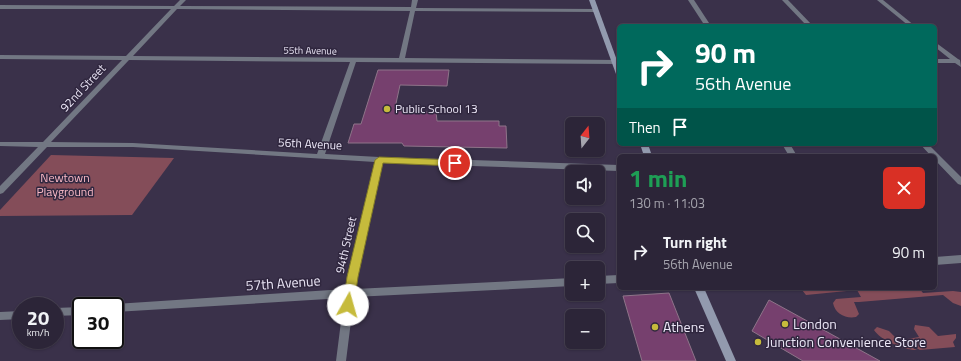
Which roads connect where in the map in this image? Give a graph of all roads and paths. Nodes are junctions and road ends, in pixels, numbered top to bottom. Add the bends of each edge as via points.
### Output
1 (183, 0) edge
2 (415, 0) edge
3 (592, 0) edge
4 (691, 0) edge
5 (785, 0) edge
6 (880, 0) edge
7 (0, 7) edge
8 (176, 7) junction
9 (413, 9) junction
10 (596, 10) junction
11 (707, 24) edge
12 (808, 24) edge
13 (910, 24) edge
14 (937, 46) edge
15 (0, 57) edge
16 (128, 58) junction
17 (354, 60) junction
18 (402, 60) junction
19 (937, 61) edge
20 (617, 62) edge
21 (959, 63) edge
22 (0, 144) edge
23 (47, 144) junction
24 (926, 146) edge
25 (934, 154) edge
26 (320, 157) junction
27 (937, 157) edge
28 (379, 160) junction
29 (617, 168) edge
30 (961, 182) edge
31 (0, 191) edge
32 (961, 259) edge
33 (937, 261) edge
34 (617, 279) edge
35 (605, 280) edge
36 (565, 282) edge
37 (699, 290) edge
38 (350, 293) junction
39 (124, 307) edge
40 (12, 315) edge
41 (0, 316) edge
42 (341, 361) edge
43 (731, 361) edge

1 - 8 street, 92nd Street
2 - 9 street
3 - 10 main road
4 - 11 street
5 - 12 street
6 - 13 street
7 - 8 street
8 - 9 street
8 - 16 street, 92nd Street
9 - 10 street
9 - 18 street
10 - 20 main road
14 - 21 street
15 - 16 street, 55th Avenue
16 - 17 street, 55th Avenue
16 - 23 street, 92nd Street
17 - 18 street, 55th Avenue
17 - 26 street
18 - 20 street, 55th Avenue
19 - 21 street
22 - 23 street, 56th Avenue
23 - 26 street, 56th Avenue via 133,145
23 - 31 street, 92nd Street
24 - 25 street
26 - 28 street, 56th Avenue
27 - 30 street
28 - 29 street, 56th Avenue
28 - 38 street, 94th Street
32 - 33 street
34 - 35 street
36 - 38 street, 57th Avenue
37 - 43 main road
38 - 39 street, 57th Avenue
38 - 42 street, 94th Street
40 - 41 street

